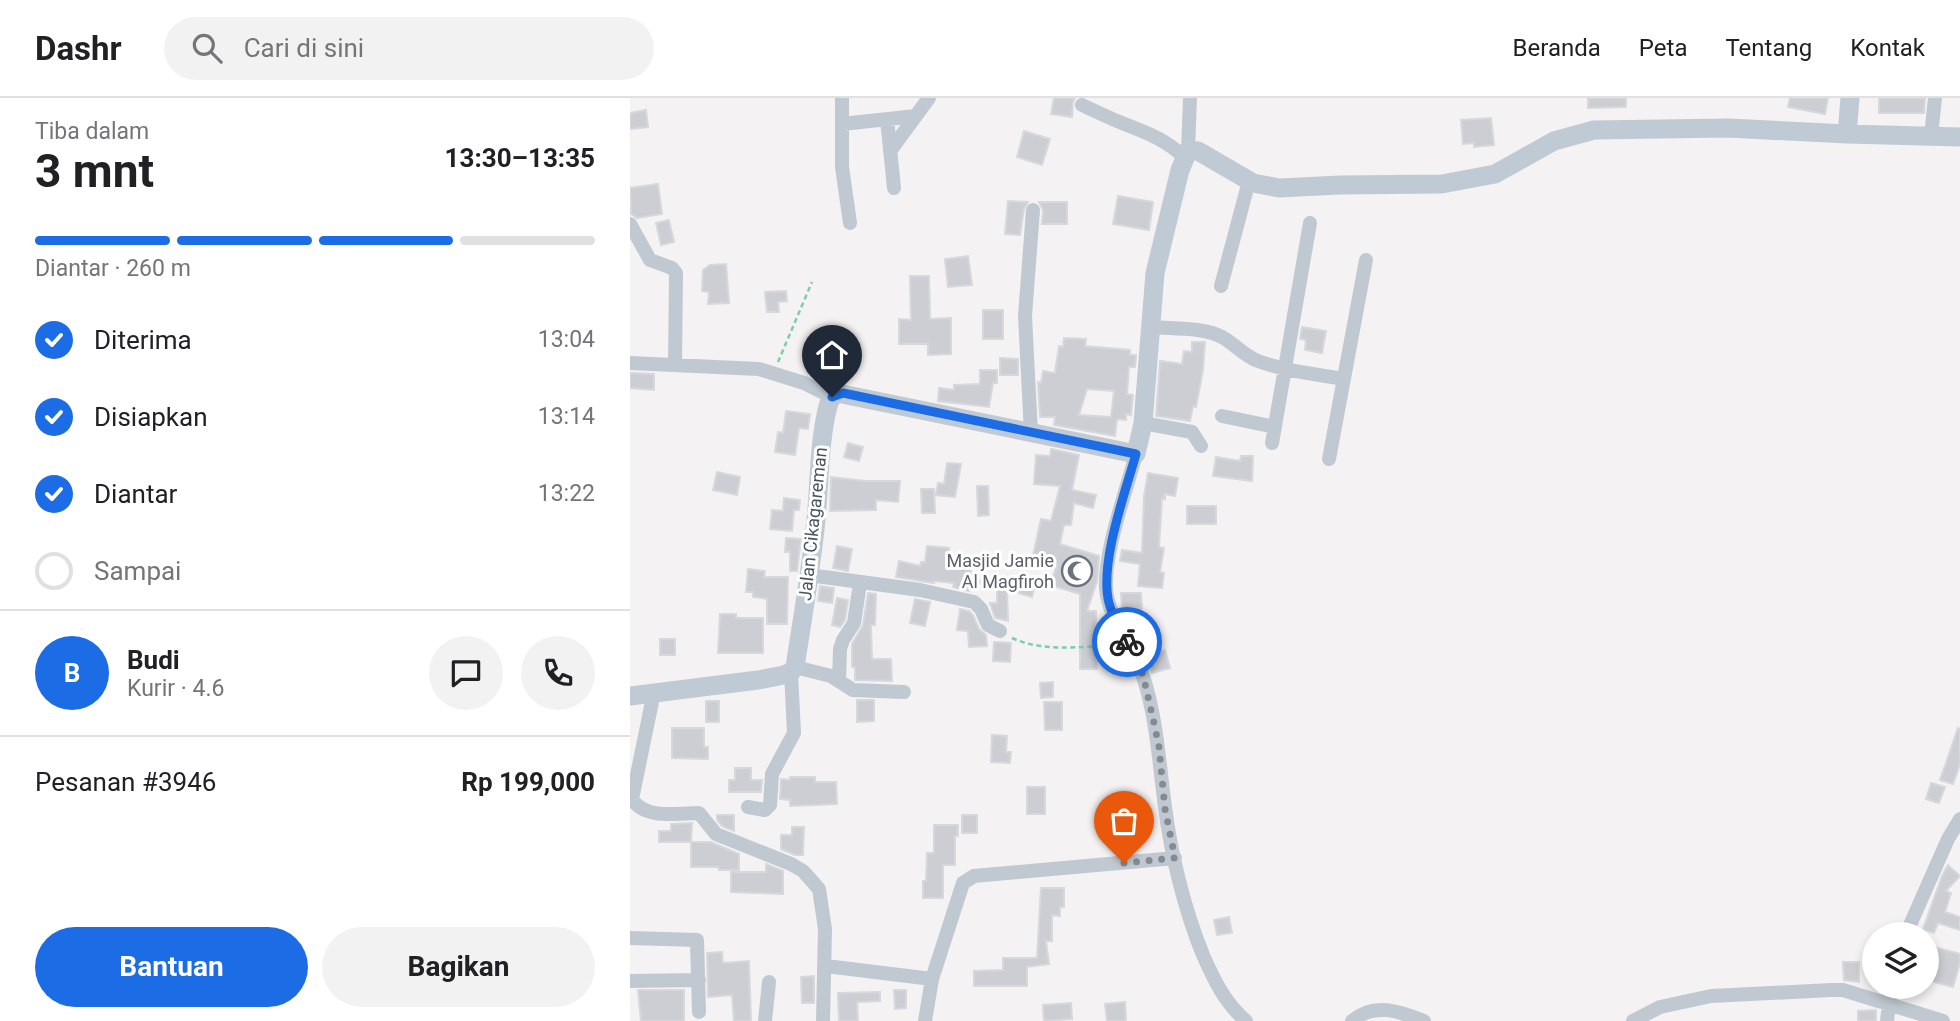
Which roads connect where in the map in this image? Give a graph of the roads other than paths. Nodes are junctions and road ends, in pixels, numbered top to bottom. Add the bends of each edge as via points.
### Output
1 (842, 98) edge
2 (929, 98) edge
3 (1190, 98) edge
4 (1850, 98) edge
5 (1935, 98) edge
6 (1082, 105) dead end
7 (916, 116) junction
8 (887, 119) junction
9 (842, 124) junction
10 (1847, 134) junction
11 (1931, 136) junction
12 (1960, 137) edge
13 (890, 151) junction
14 (1186, 154) junction
15 (1249, 181) junction
16 (894, 188) dead end
17 (1033, 210) dead end
18 (850, 223) dead end
19 (1310, 223) dead end
20 (630, 224) edge
21 (1366, 260) dead end
22 (1222, 286) dead end
23 (1152, 327) junction
24 (630, 363) edge
25 (675, 365) junction
26 (1285, 368) junction
27 (1344, 379) junction
28 (832, 397) junction
29 (1222, 416) dead end
30 (1143, 423) junction
31 (1275, 427) junction
32 (1031, 434) junction
33 (1272, 443) dead end
34 (1201, 446) dead end
35 (1136, 454) junction
36 (1329, 459) dead end
37 (809, 575) junction
38 (860, 583) junction
39 (1000, 631) road end
40 (793, 670) junction
41 (839, 681) junction
42 (654, 692) junction
43 (904, 692) dead end
44 (630, 696) edge
45 (748, 807) dead end
46 (1960, 819) edge
47 (1175, 858) junction
48 (1911, 922) edge
49 (630, 938) edge
50 (826, 967) junction
51 (932, 979) junction
52 (699, 980) junction
53 (630, 981) edge
54 (769, 982) dead end
55 (1889, 999) edge
56 (1888, 1005) junction
57 (699, 1012) dead end
58 (765, 1021) edge
59 (823, 1021) edge
60 (925, 1021) edge
61 (1246, 1021) edge
62 (1352, 1021) edge
63 (1423, 1021) edge
64 (1633, 1021) edge
65 (1887, 1021) edge
66 (1942, 1021) edge

1 - 9 street
2 - 7 street
3 - 14 street
4 - 10 street
5 - 11 street
6 - 14 street via 1151,133
7 - 8 street
7 - 13 street
8 - 9 street
8 - 13 street
9 - 18 street
10 - 11 street
10 - 15 street via 1728,128 1594,130 1555,141 1495,174 1442,184 1279,188
11 - 12 street
13 - 16 street
14 - 15 street via 1198,151
14 - 23 street via 1155,273
15 - 22 street
17 - 32 street via 1025,316
19 - 26 street
20 - 25 street via 650,260 676,273
21 - 27 street
23 - 26 street via 1212,333 1245,355
23 - 30 street
24 - 25 street
25 - 28 street via 775,372
26 - 27 street
26 - 31 street
27 - 36 street
28 - 32 street via 843,393
28 - 37 street, Jalan Cikagareman via 819,467
29 - 31 street
30 - 34 street via 1192,432
30 - 35 street
31 - 33 street
32 - 35 street
35 - 47 street via 1110,553 1106,587 1109,604 1143,675
37 - 38 street
37 - 40 street, Jalan Cikagareman
38 - 39 street via 974,602 989,625
38 - 41 street via 854,623 840,649
40 - 41 street
40 - 42 street via 758,680
40 - 45 street via 794,733 772,774 770,805 765,810
41 - 43 street via 853,690
42 - 44 street
42 - 50 street via 632,799 655,814 699,813 716,834 803,871 819,889
46 - 48 street
47 - 51 street via 975,876 963,883
47 - 61 street via 1186,909 1215,982
49 - 52 street via 697,940
50 - 51 street
50 - 59 street
51 - 60 street
52 - 53 street
52 - 57 street
54 - 58 street
55 - 56 street
56 - 64 street via 1831,989 1711,996 1660,1007
56 - 65 street
56 - 66 street
62 - 63 street via 1374,1009

